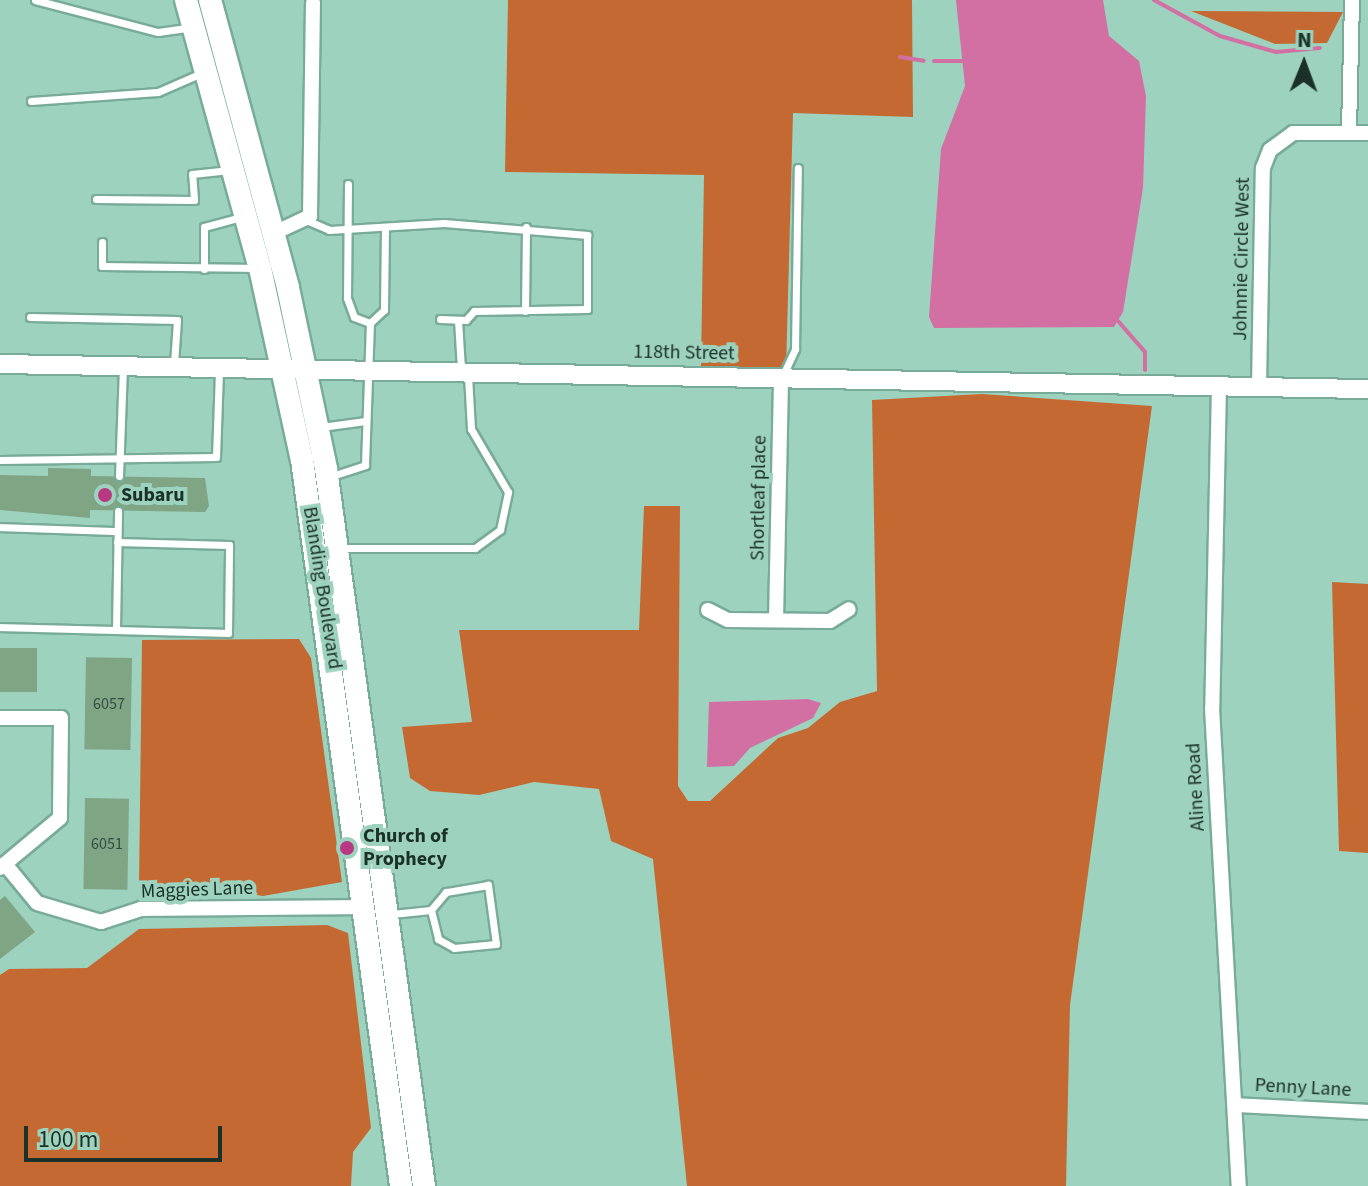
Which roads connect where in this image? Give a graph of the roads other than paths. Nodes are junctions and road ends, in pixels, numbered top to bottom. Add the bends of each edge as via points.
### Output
1 (35, 0) edge
2 (186, 0) edge
3 (210, 0) edge
4 (1352, 0) edge
5 (313, 3) dead end
6 (194, 27) junction
7 (206, 71) junction
8 (31, 101) dead end
9 (1349, 132) junction
10 (1368, 133) edge
11 (246, 166) junction
12 (798, 168) dead end
13 (348, 184) dead end
14 (96, 199) dead end
15 (247, 216) junction
16 (306, 220) junction
17 (526, 227) junction
18 (385, 229) junction
19 (347, 230) junction
20 (274, 233) junction
21 (102, 242) dead end
22 (260, 268) junction
23 (204, 269) junction
24 (525, 311) junction
25 (30, 317) dead end
26 (440, 319) dead end
27 (458, 320) junction
28 (370, 323) junction
29 (0, 364) edge
30 (123, 366) junction
31 (174, 366) junction
32 (219, 367) junction
33 (296, 368) junction
34 (369, 369) junction
35 (465, 370) junction
36 (781, 377) junction
37 (1219, 386) junction
38 (1259, 387) junction
39 (1368, 389) edge
40 (366, 421) junction
41 (318, 428) junction
42 (119, 455) junction
43 (0, 460) edge
44 (119, 476) dead end
45 (328, 477) junction
46 (118, 511) dead end
47 (0, 527) edge
48 (117, 531) junction
49 (117, 542) junction
50 (340, 548) junction
51 (849, 609) dead end
52 (708, 610) dead end
53 (776, 620) junction
54 (0, 627) edge
55 (116, 629) junction
56 (342, 643) junction
57 (0, 718) edge
58 (358, 853) junction
59 (2, 866) edge
60 (364, 907) junction
61 (431, 910) junction
62 (389, 915) junction
63 (397, 971) junction
64 (1235, 1105) junction
65 (1368, 1112) edge
66 (401, 1186) edge
67 (424, 1186) edge
68 (1239, 1186) edge

1 - 6 lane via 158,32
2 - 6 main road, Blanding Boulevard
3 - 11 main road, Blanding Boulevard
4 - 9 street
5 - 16 street
6 - 7 main road, Blanding Boulevard
7 - 8 lane via 158,92
7 - 11 main road, Blanding Boulevard
9 - 10 street
9 - 38 street, Johnnie Circle West via 1282,138 1263,168
11 - 14 lane via 192,174 194,200
11 - 15 main road, Blanding Boulevard
11 - 20 main road, Blanding Boulevard
12 - 36 lane via 795,349
13 - 19 lane
15 - 22 main road, Blanding Boulevard
15 - 23 lane via 204,227
16 - 19 lane
16 - 20 street
17 - 18 lane via 444,223
17 - 24 lane
17 - 24 lane via 587,235 589,302 581,311
18 - 19 lane
18 - 28 lane via 384,310
19 - 28 lane via 349,309
20 - 33 main road, Blanding Boulevard
21 - 23 lane via 102,266
22 - 23 lane
22 - 33 main road, Blanding Boulevard
24 - 27 lane via 474,311
25 - 31 lane via 177,320
26 - 27 lane
27 - 35 lane
28 - 34 lane
29 - 30 street, 118th Street
30 - 31 street, 118th Street
30 - 42 lane
31 - 32 street, 118th Street
32 - 33 street, 118th Street
32 - 42 lane via 216,457
33 - 34 street, 118th Street
33 - 41 main road, Blanding Boulevard
33 - 56 main road, Blanding Boulevard
34 - 35 street, 118th Street
34 - 40 lane
35 - 36 street, 118th Street
35 - 50 lane via 471,429 508,492 500,530 475,548
36 - 37 street, 118th Street
36 - 53 street, Shortleaf place
37 - 38 street, 118th Street
37 - 64 street, Aline Road via 1212,708
38 - 39 street, 118th Street
40 - 41 lane
40 - 45 lane via 362,469
41 - 45 main road, Blanding Boulevard
42 - 43 lane
42 - 44 lane
45 - 50 main road, Blanding Boulevard
46 - 48 lane
47 - 48 lane
48 - 49 lane
49 - 55 lane
49 - 55 lane via 229,545 228,633
50 - 56 main road, Blanding Boulevard
51 - 53 street via 830,621
52 - 53 street via 728,620
54 - 55 lane
56 - 58 main road, Blanding Boulevard
56 - 62 main road, Blanding Boulevard
57 - 59 street via 61,718 60,818
58 - 60 main road, Blanding Boulevard
58 - 62 main road via 374,897
59 - 60 street, Maggies Lane via 37,903 101,922 141,909
60 - 63 main road via 381,928
60 - 66 main road, Blanding Boulevard
61 - 61 lane via 444,944 496,944 488,885 446,892
61 - 62 lane
62 - 63 main road, Blanding Boulevard
63 - 67 main road, Blanding Boulevard
64 - 65 street, Penny Lane
64 - 68 street, Aline Road

